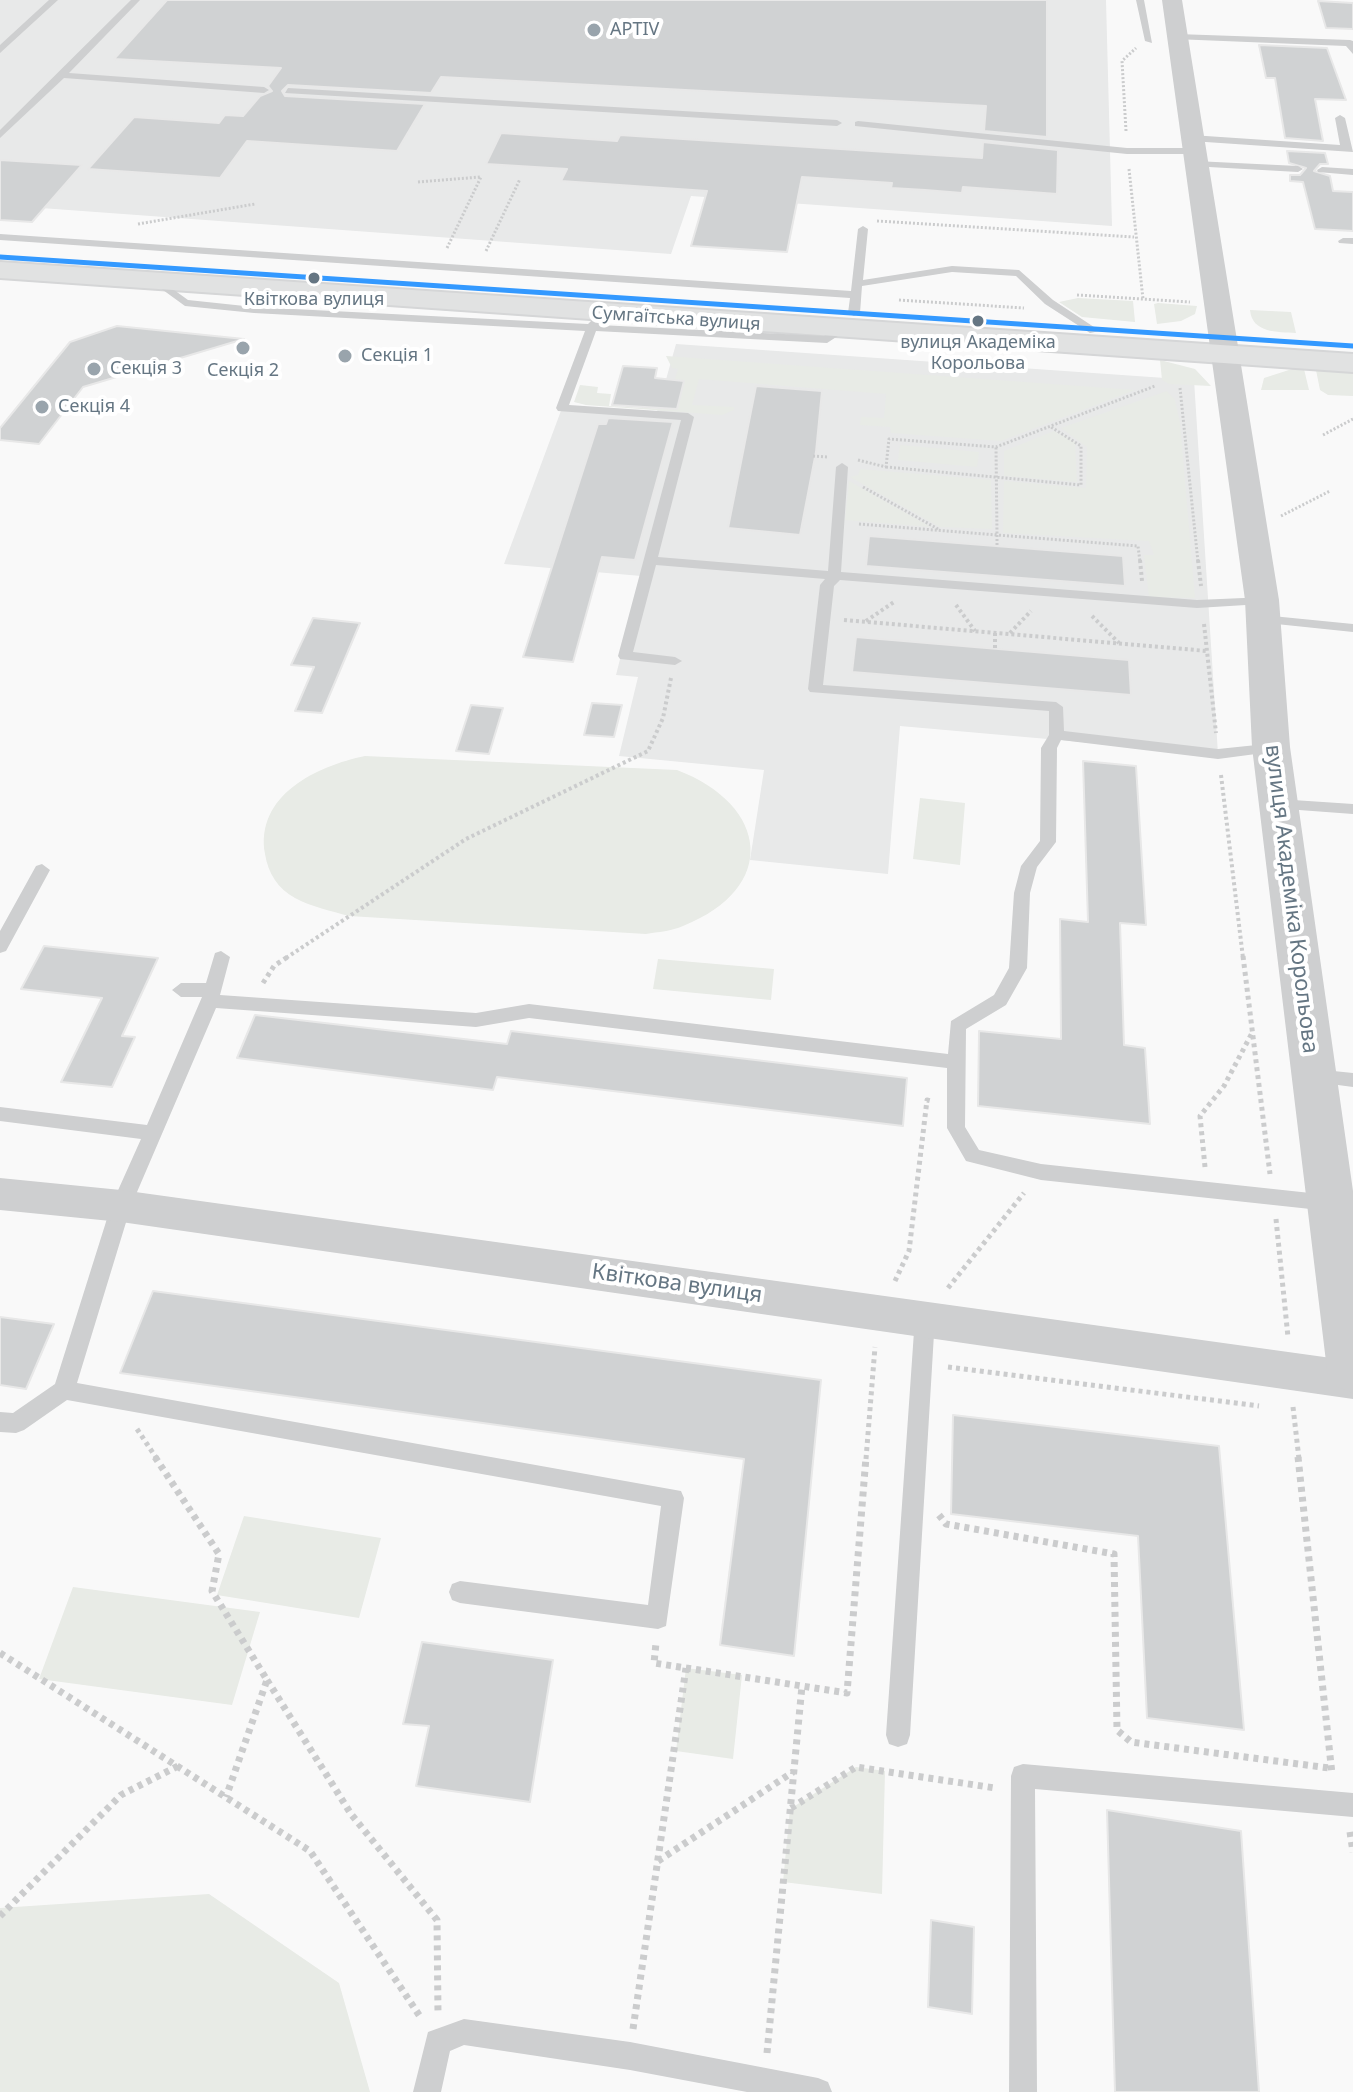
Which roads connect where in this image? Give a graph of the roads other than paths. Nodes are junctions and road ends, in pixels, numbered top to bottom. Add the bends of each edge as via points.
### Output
1 (54, 0) edge
2 (136, 0) edge
3 (1140, 0) edge
4 (1172, 0) edge
5 (1177, 37) junction
6 (1149, 41) dead end
7 (1352, 45) edge
8 (0, 50) edge
9 (62, 75) junction
10 (264, 90) dead end
11 (288, 91) dead end
12 (1340, 118) dead end
13 (837, 123) dead end
14 (858, 124) dead end
15 (0, 135) edge
16 (1349, 148) edge
17 (1193, 151) junction
18 (1298, 169) dead end
19 (1322, 170) dead end
20 (1351, 172) edge
21 (1353, 184) edge
22 (863, 229) road end
23 (0, 237) edge
24 (0, 257) edge
25 (44, 267) junction
26 (0, 270) edge
27 (642, 289) junction
28 (852, 306) junction
29 (595, 322) junction
30 (1094, 331) junction
31 (1223, 346) junction
32 (1353, 346) edge
33 (1353, 363) edge
34 (842, 466) road end
35 (651, 561) junction
36 (834, 578) junction
37 (1262, 610) junction
38 (1353, 628) edge
39 (675, 661) road end
40 (1057, 735) junction
41 (1271, 747) junction
42 (1278, 804) junction
43 (1353, 809) edge
44 (42, 870) dead end
45 (0, 947) edge
46 (221, 957) dead end
47 (181, 990) dead end
48 (212, 996) junction
49 (954, 1062) junction
50 (1333, 1078) edge
51 (0, 1114) edge
52 (154, 1133) junction
53 (0, 1194) edge
54 (1332, 1203) junction
55 (121, 1206) junction
56 (925, 1317) junction
57 (1353, 1370) edge
58 (1353, 1380) edge
59 (64, 1390) junction
60 (0, 1422) edge
61 (460, 1592) dead end
62 (898, 1735) dead end
63 (1350, 1804) edge
64 (427, 2092) edge
65 (818, 2092) edge
66 (1023, 2092) edge

1 - 8 lane
2 - 9 lane
3 - 6 lane
4 - 5 street, вулиця Академіка Корольова
5 - 7 lane
5 - 17 street, вулиця Академіка Корольова
9 - 10 lane
9 - 15 lane
11 - 13 lane
12 - 16 lane
14 - 17 lane via 1127,151
16 - 17 lane
17 - 18 lane
17 - 31 street, вулиця Академіка Корольова
19 - 20 lane
20 - 21 lane
22 - 28 lane
23 - 27 lane
24 - 25 main road, Сумгаїтська вулиця
25 - 26 main road, Сумгаїтська вулиця
25 - 27 main road, Сумгаїтська вулиця
25 - 29 main road, Сумгаїтська вулиця
27 - 28 main road, Сумгаїтська вулиця
28 - 29 main road, Сумгаїтська вулиця
28 - 30 main road, Сумгаїтська вулиця
28 - 30 lane via 952,269 1019,273 1049,302
28 - 31 main road, Сумгаїтська вулиця
29 - 35 lane via 562,408 688,417
30 - 31 main road, Сумгаїтська вулиця
31 - 32 main road, Сумгаїтська вулиця
31 - 33 main road, Сумгаїтська вулиця
31 - 37 street, вулиця Академіка Корольова
34 - 36 lane
35 - 36 lane
35 - 39 lane via 625,656
36 - 37 lane
36 - 40 lane via 827,585 815,689 1056,707
37 - 38 lane
37 - 41 street, вулиця Академіка Корольова
40 - 41 lane via 1218,754
40 - 49 lane via 1049,748 1048,842 1029,866 1022,893 1018,968 1000,1000 957,1026
41 - 42 street, вулиця Академіка Корольова
42 - 43 lane
42 - 50 street, вулиця Академіка Корольова
44 - 45 lane
46 - 48 lane
47 - 48 lane
48 - 49 lane via 249,1004 476,1020 529,1011
48 - 52 lane
49 - 54 lane via 956,1128 973,1156 1041,1172
50 - 54 street, вулиця Академіка Корольова
51 - 52 lane
52 - 55 lane
53 - 55 street, Квіткова вулиця
54 - 57 street, вулиця Академіка Корольова
55 - 56 street, Квіткова вулиця
55 - 59 lane
56 - 58 street, Квіткова вулиця via 1292,1390
56 - 62 lane
59 - 60 lane via 16,1423
59 - 61 lane via 673,1498 658,1618
63 - 66 lane via 1023,1776
64 - 65 lane via 438,2042 464,2032 630,2056

